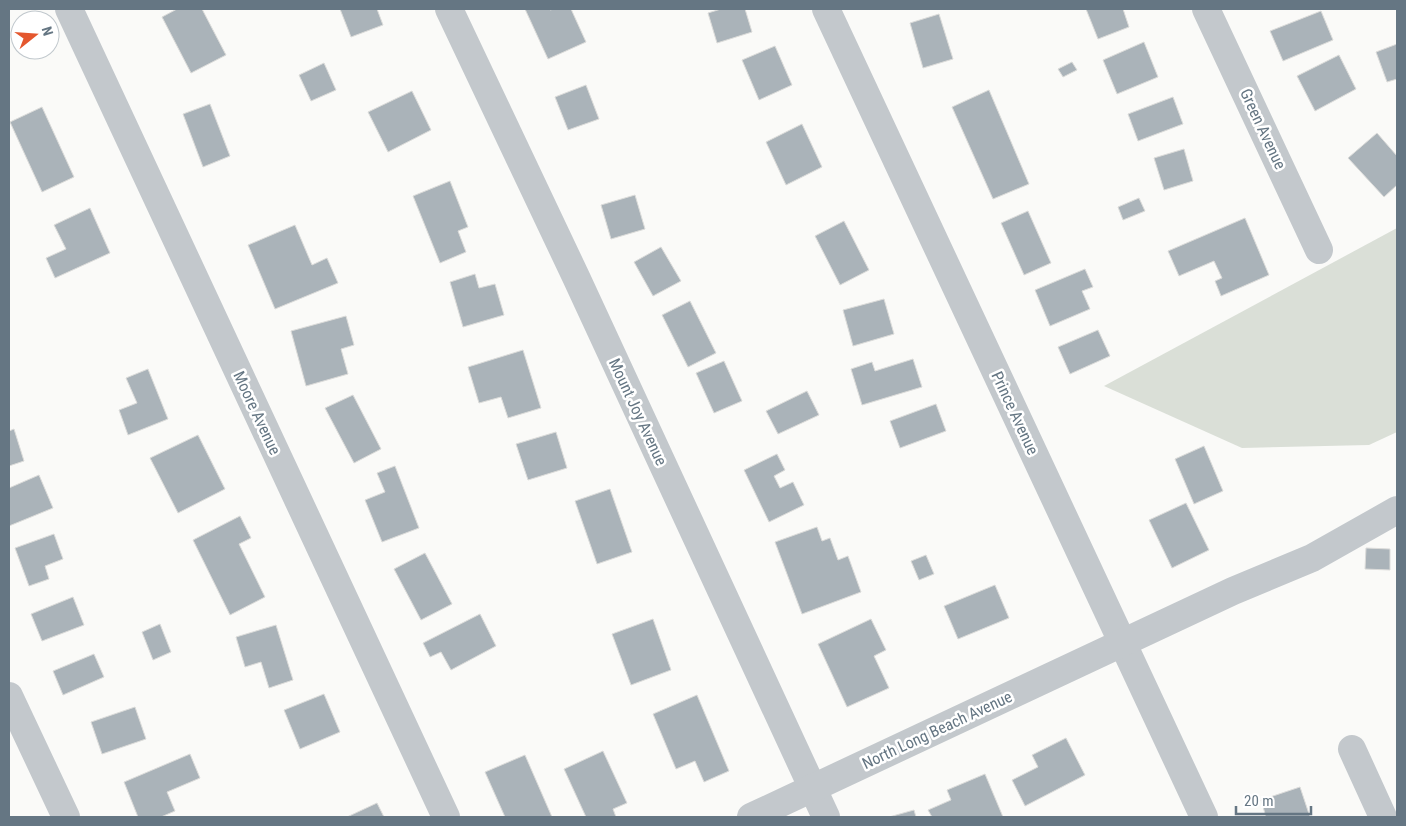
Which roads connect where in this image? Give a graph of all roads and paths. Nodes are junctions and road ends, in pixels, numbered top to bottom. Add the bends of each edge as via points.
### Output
1 (69, 9) edge
2 (449, 9) edge
3 (826, 9) edge
4 (1206, 9) edge
5 (1319, 250) dead end
6 (1397, 510) edge
7 (1123, 643) junction
8 (9, 696) edge
9 (1352, 749) dead end
10 (812, 789) junction
11 (66, 817) edge
12 (446, 817) edge
13 (751, 817) edge
14 (826, 817) edge
15 (1204, 817) edge
16 (1383, 817) edge

1 - 12 street, Moore Avenue
2 - 10 street, Mount Joy Avenue
3 - 7 street, Prince Avenue
4 - 5 street, Green Avenue
6 - 7 street, North Long Beach Avenue via 1312,558
7 - 10 street, North Long Beach Avenue
7 - 15 street, Prince Avenue
8 - 11 street
9 - 16 street
10 - 13 street, North Long Beach Avenue
10 - 14 street, Mount Joy Avenue

